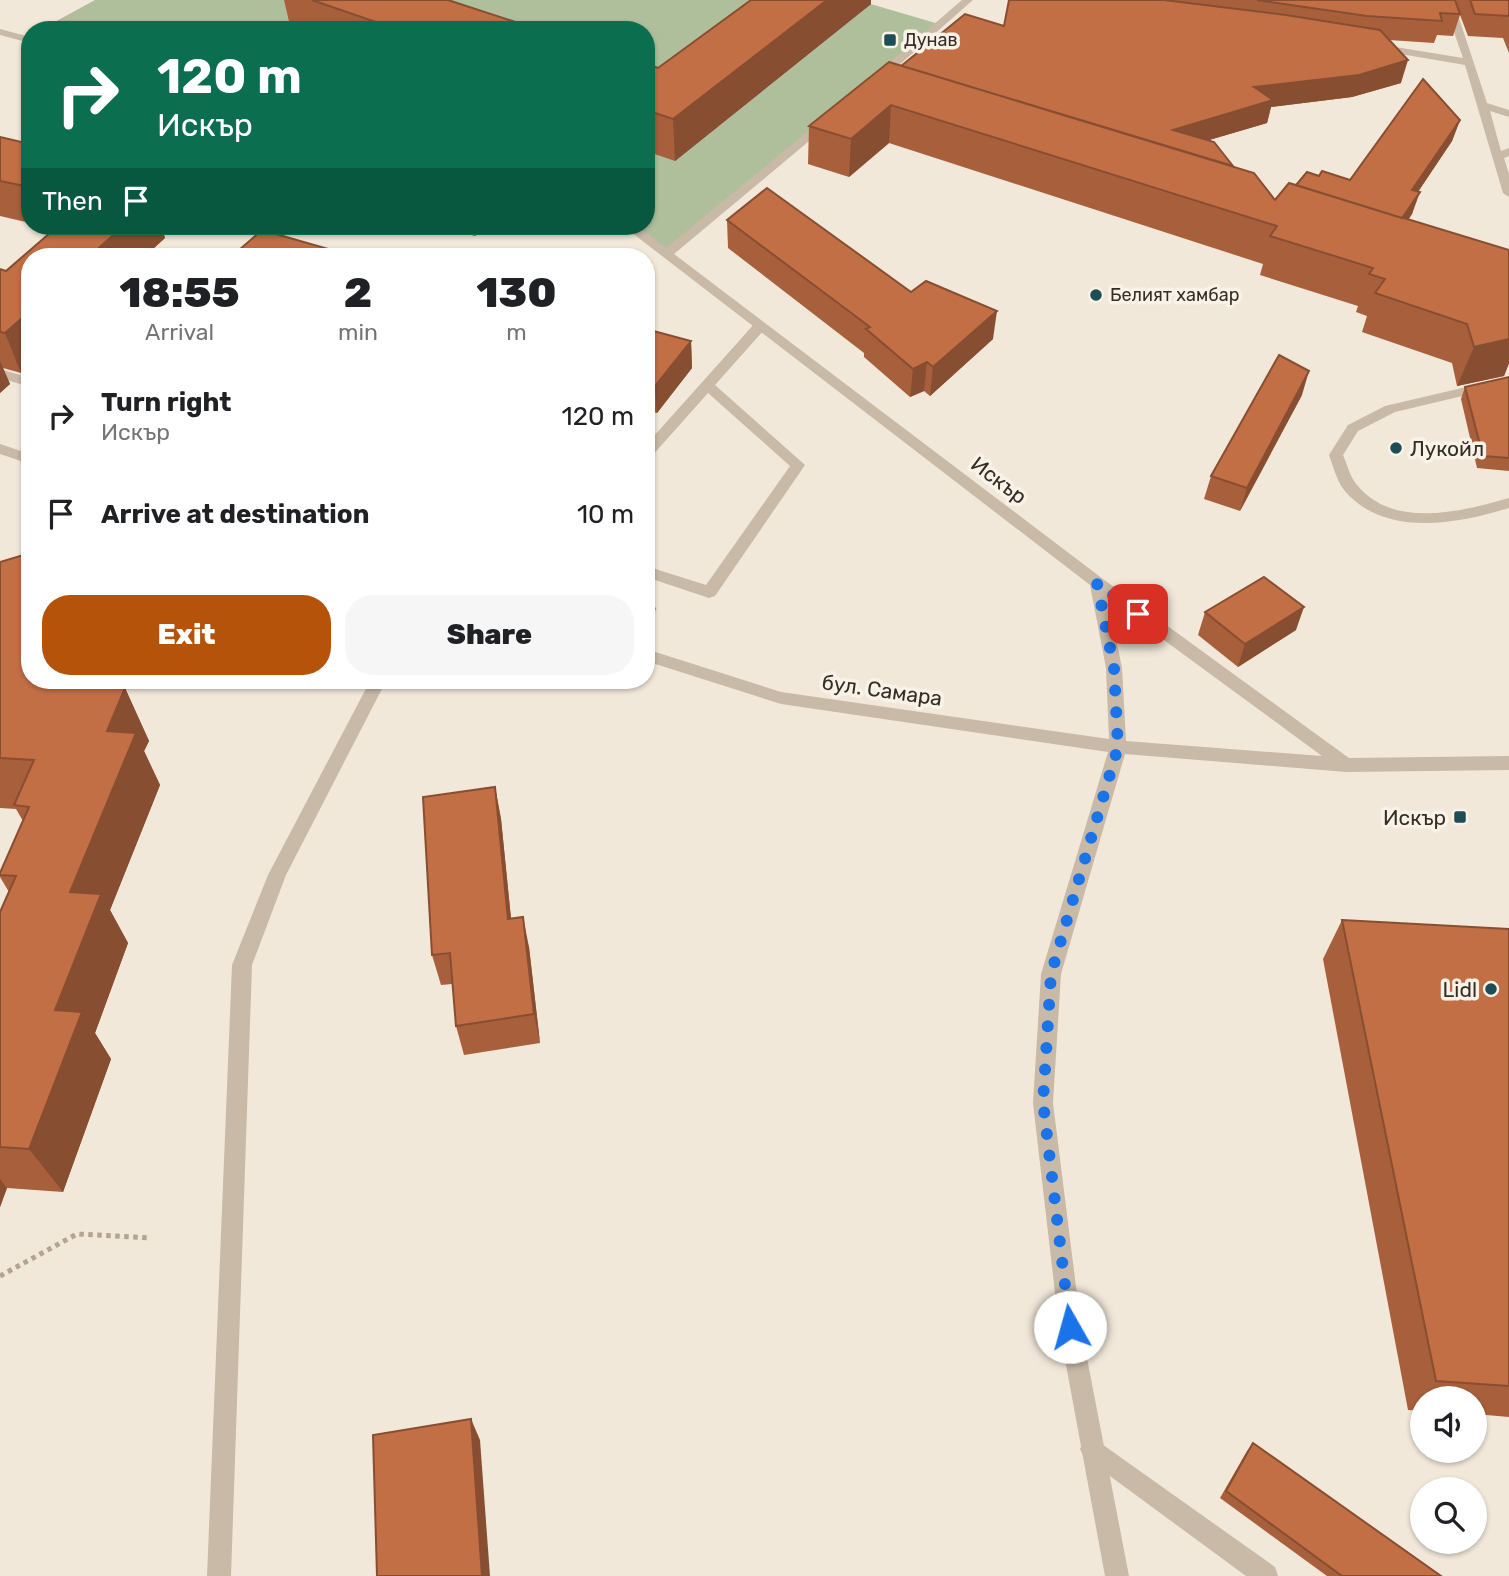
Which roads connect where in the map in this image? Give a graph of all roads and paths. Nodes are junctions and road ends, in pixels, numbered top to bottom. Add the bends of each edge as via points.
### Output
1 (968, 0) edge
2 (1448, 0) edge
3 (0, 32) edge
4 (21, 38) edge
5 (1362, 44) edge
6 (1470, 62) junction
7 (874, 90) edge
8 (1483, 105) junction
9 (836, 114) edge
10 (1509, 114) edge
11 (1503, 154) edge
12 (1509, 193) edge
13 (641, 235) edge
14 (666, 254) junction
15 (760, 326) junction
16 (0, 373) edge
17 (21, 380) edge
18 (1509, 381) edge
19 (707, 385) junction
20 (655, 444) edge
21 (0, 449) edge
22 (21, 456) edge
23 (1509, 503) edge
24 (655, 574) edge
25 (1097, 583) junction
26 (655, 657) edge
27 (374, 689) edge
28 (1118, 747) junction
29 (1509, 763) edge
30 (1346, 765) junction
31 (151, 1238) dead end
32 (0, 1276) edge
33 (1092, 1449) junction
34 (219, 1576) edge
35 (1117, 1576) edge
36 (1266, 1576) edge

1 - 7 street
2 - 6 street
3 - 4 street
5 - 6 street
6 - 8 street
8 - 10 street
8 - 11 street
9 - 14 street
11 - 12 street
13 - 14 street, Искър
14 - 15 street, Искър
15 - 19 street
15 - 25 street, Искър
16 - 17 street
18 - 23 street via 1390,409 1353,428 1336,455 1350,487 1381,510 1431,519
19 - 20 street
19 - 24 street via 798,466 709,592
21 - 22 street
25 - 28 street via 1114,668
25 - 30 street, Искър
26 - 28 street, бул. Самара via 781,698
27 - 34 street via 277,874 242,965
28 - 30 street, бул. Самара
28 - 33 street via 1051,974 1043,1102 1070,1327
29 - 30 street, бул. Самара
31 - 32 path via 77,1234
33 - 35 street
33 - 36 street

